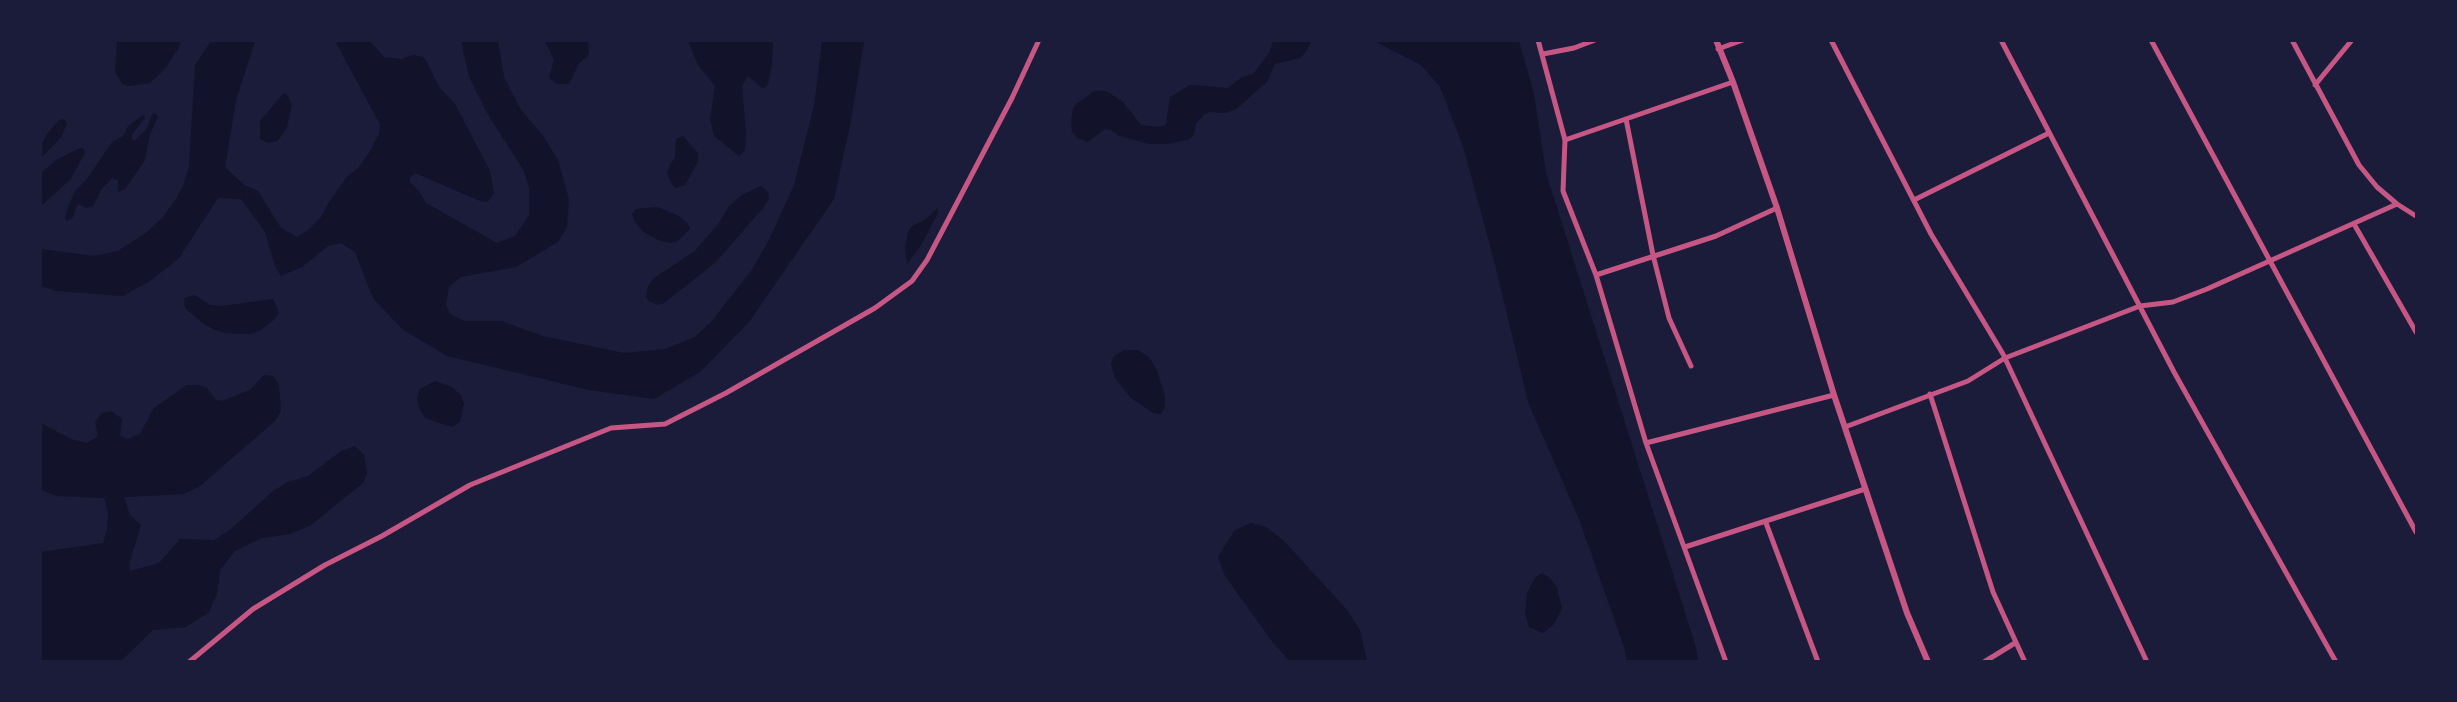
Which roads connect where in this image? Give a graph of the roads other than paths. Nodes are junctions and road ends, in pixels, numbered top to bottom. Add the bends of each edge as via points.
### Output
1 (1039, 40) edge
2 (1538, 40) edge
3 (1595, 40) edge
4 (1716, 40) edge
5 (1743, 40) edge
6 (1831, 40) edge
7 (2001, 40) edge
8 (2151, 40) edge
9 (2292, 40) edge
10 (2352, 40) edge
11 (1718, 49) junction
12 (1543, 54) junction
13 (1733, 82) junction
14 (2315, 85) junction
15 (1626, 119) junction
16 (2049, 133) junction
17 (1565, 140) junction
18 (1914, 200) junction
19 (2397, 204) junction
20 (1777, 208) junction
21 (2416, 216) edge
22 (2354, 224) junction
23 (1653, 255) junction
24 (2270, 263) junction
25 (1596, 275) junction
26 (2140, 306) junction
27 (2416, 333) edge
28 (2005, 358) junction
29 (1690, 366) dead end
30 (1930, 394) junction
31 (1834, 395) junction
32 (1845, 427) junction
33 (1646, 443) junction
34 (1865, 489) junction
35 (1766, 523) junction
36 (2416, 532) edge
37 (1686, 547) junction
38 (2015, 643) junction
39 (189, 662) edge
40 (1726, 662) edge
41 (1818, 662) edge
42 (1928, 662) edge
43 (1984, 662) edge
44 (2025, 662) edge
45 (2147, 662) edge
46 (2336, 662) edge

1 - 39 street via 927,260 912,281 875,308 665,424 611,428 470,485 253,609
2 - 12 street
3 - 12 street
4 - 11 street
5 - 11 street
6 - 18 street
7 - 16 street
8 - 24 street
9 - 14 street
10 - 14 street
11 - 13 street
12 - 17 street
13 - 15 street
13 - 20 street
14 - 19 street via 2359,165
15 - 17 street
15 - 23 street
16 - 18 street
16 - 26 street
17 - 25 street via 1563,191
18 - 28 street
19 - 21 street
19 - 22 street
20 - 23 street via 1716,236
20 - 31 street
22 - 24 street
22 - 27 street
23 - 25 street
23 - 29 street via 1669,318
24 - 26 street via 2173,302
24 - 36 street
25 - 33 street
26 - 28 street
26 - 46 street
28 - 30 street via 1968,381
28 - 45 street
30 - 32 street
30 - 38 street via 1993,592
31 - 32 street
31 - 33 street
32 - 34 street
33 - 37 street
34 - 35 street
34 - 42 street
35 - 37 street
35 - 41 street
37 - 40 street
38 - 43 street
38 - 44 street

